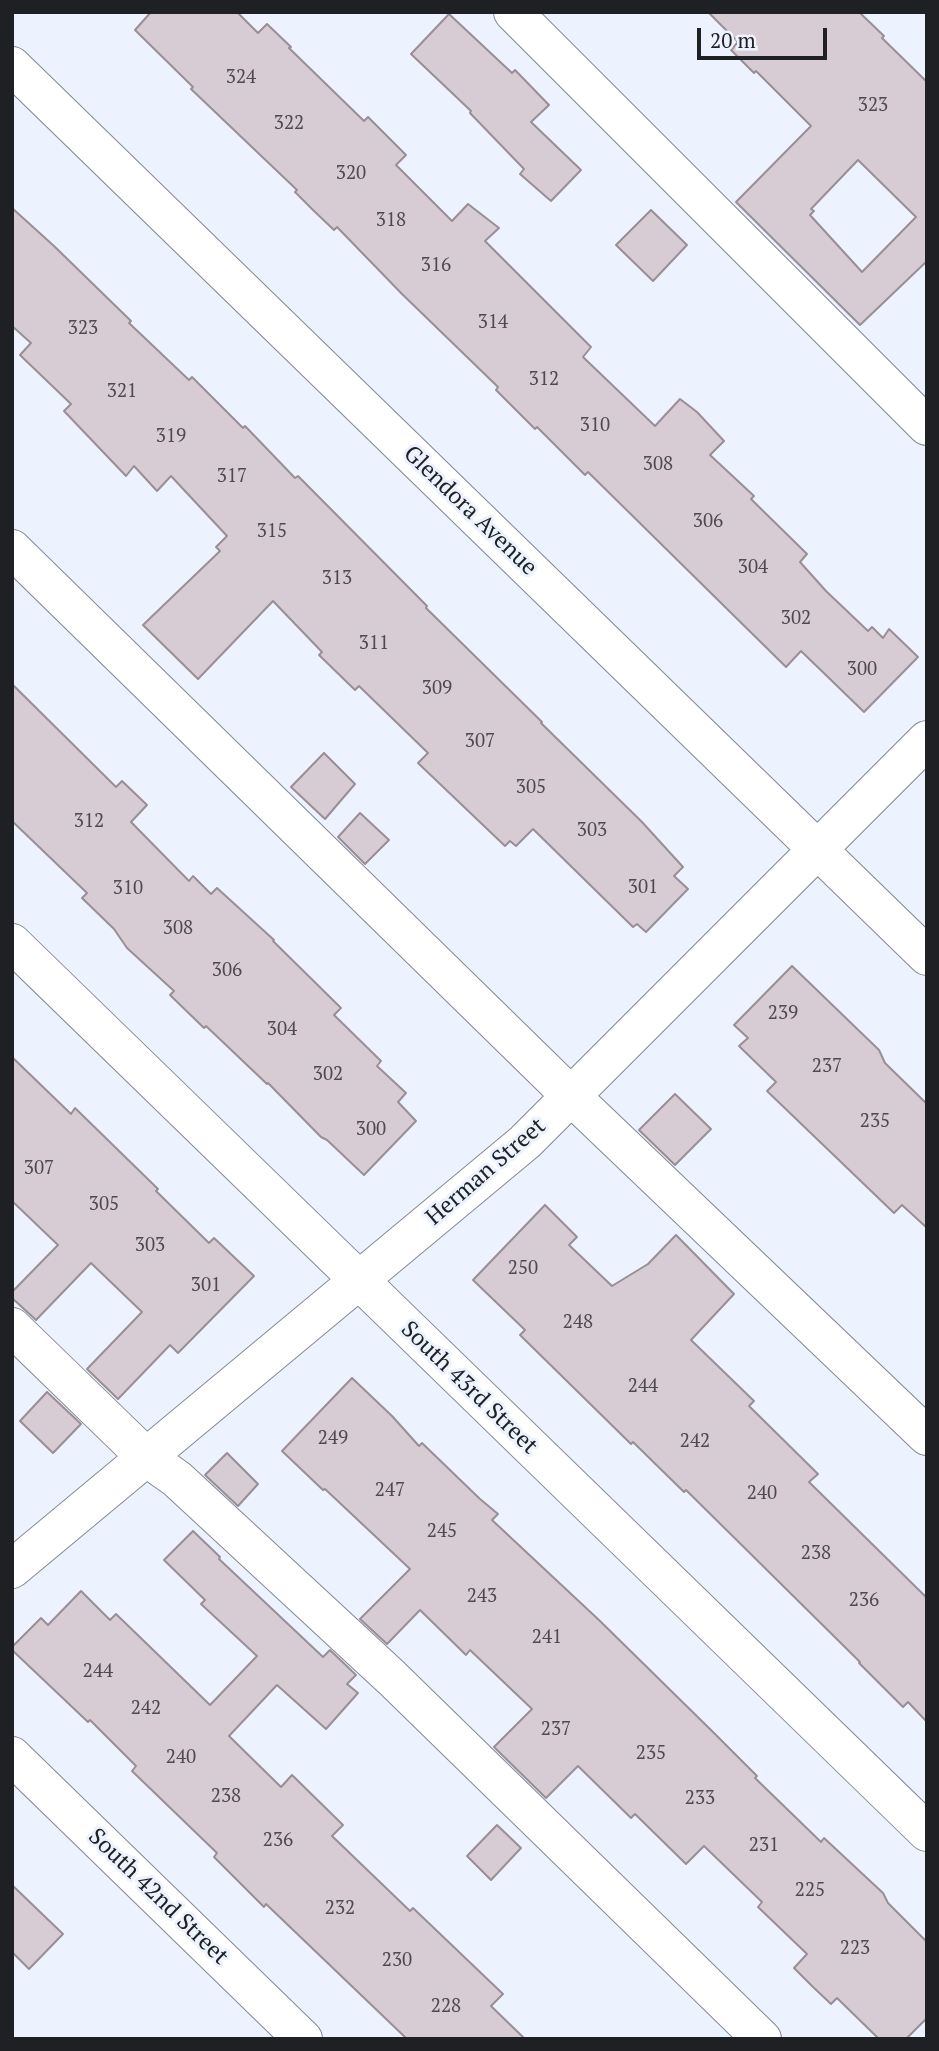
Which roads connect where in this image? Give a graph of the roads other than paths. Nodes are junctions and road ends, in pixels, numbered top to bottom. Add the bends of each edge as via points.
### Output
1 (513, 12) edge
2 (12, 66) edge
3 (927, 426) edge
4 (12, 549) edge
5 (927, 740) edge
6 (819, 850) junction
7 (12, 943) edge
8 (927, 956) edge
9 (571, 1096) junction
10 (358, 1280) junction
11 (12, 1327) edge
12 (927, 1436) edge
13 (146, 1457) junction
14 (12, 1569) edge
15 (12, 1756) edge
16 (927, 1832) edge
17 (303, 2039) edge
18 (762, 2039) edge

1 - 3 street
2 - 6 street, Glendora Avenue
4 - 9 street
5 - 6 street, Herman Street
6 - 8 street, Glendora Avenue
6 - 9 street, Herman Street
7 - 10 street, South 43rd Street
9 - 10 street, Herman Street via 525,1142
9 - 12 street
10 - 13 street, Herman Street
10 - 16 street, South 43rd Street
11 - 13 street
13 - 14 street, Herman Street
13 - 18 street via 177,1479 392,1678
15 - 17 street, South 42nd Street

